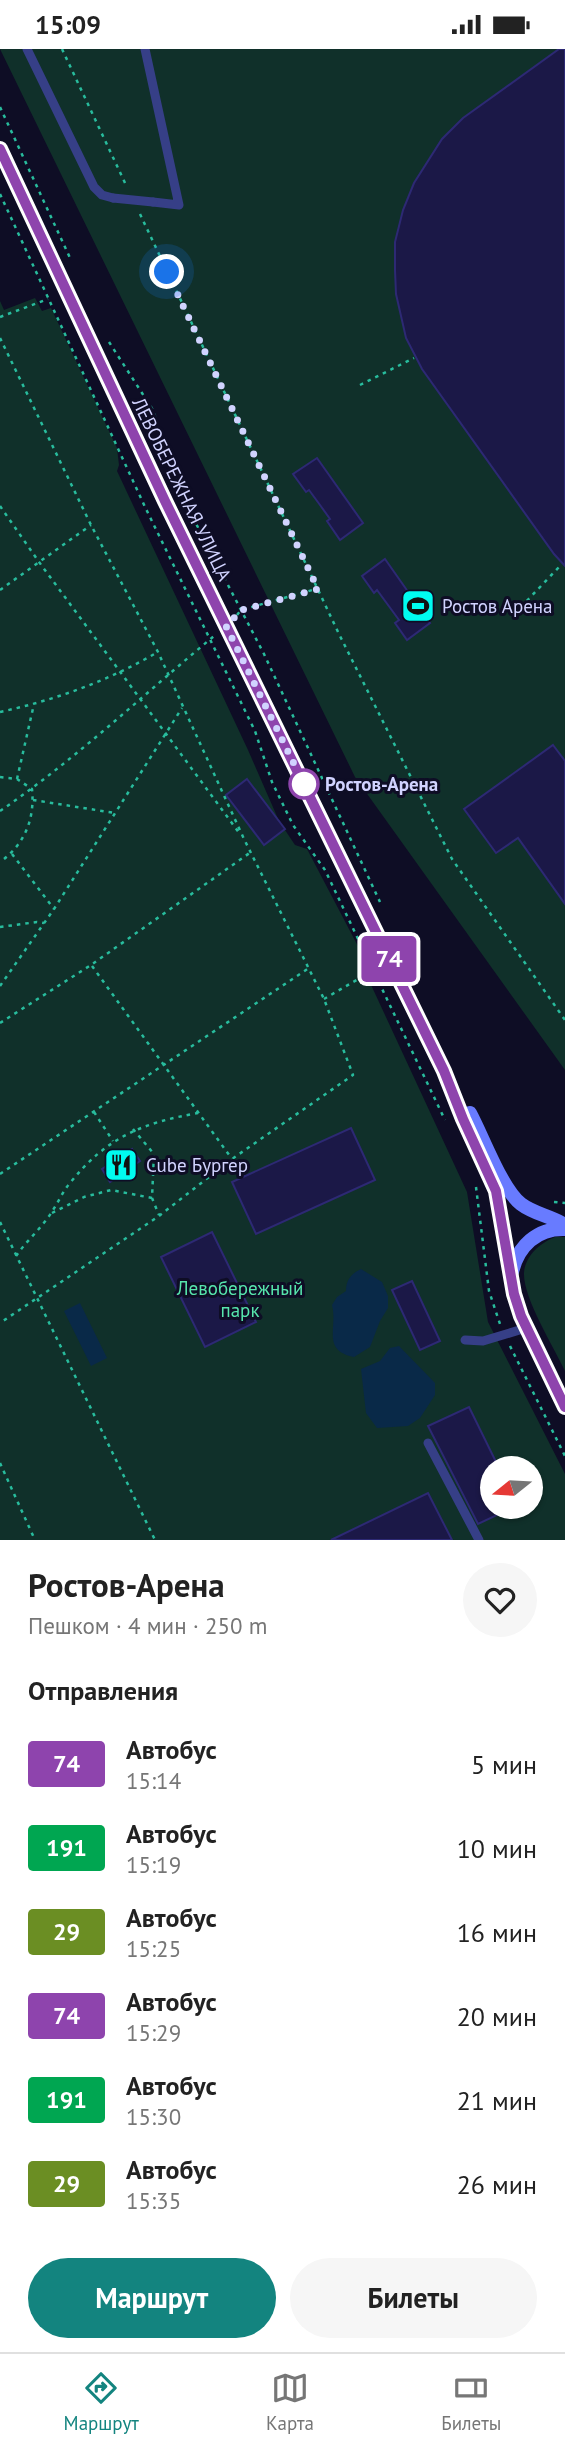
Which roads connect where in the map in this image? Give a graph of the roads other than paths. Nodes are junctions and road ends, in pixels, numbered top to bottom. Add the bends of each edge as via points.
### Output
1 (27, 49) edge
2 (145, 49) edge
3 (0, 149) edge
4 (444, 1071) junction
5 (565, 1227) edge
6 (512, 1274) junction
7 (526, 1328) junction
8 (465, 1340) dead end
9 (565, 1407) edge
10 (428, 1443) dead end
11 (479, 1540) edge

1 - 2 lane, bridge via 94,187 113,198 179,205
3 - 4 main road, ЛЕВОБЕРЕЖНАЯ УЛИЦА via 165,501
4 - 5 main road, ЛЕВОБЕРЕЖНАЯ УЛИЦА via 508,1189 528,1209
4 - 6 main road, ЛЕВОБЕРЕЖНАЯ УЛИЦА via 496,1191
5 - 6 main road via 528,1241
6 - 7 main road, ЛЕВОБЕРЕЖНАЯ УЛИЦА
7 - 8 lane via 483,1341
7 - 9 main road, ЛЕВОБЕРЕЖНАЯ УЛИЦА
10 - 11 lane

